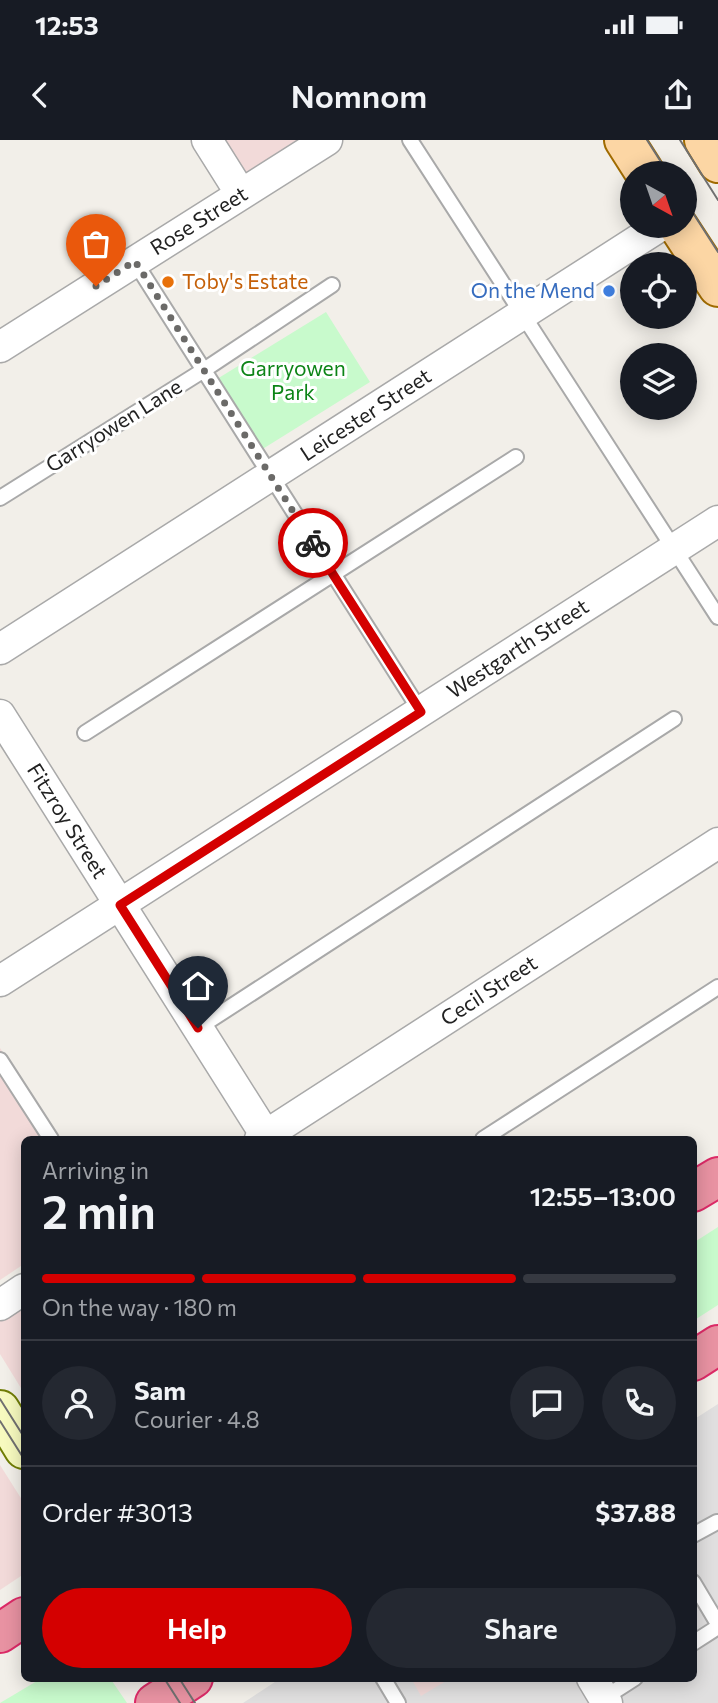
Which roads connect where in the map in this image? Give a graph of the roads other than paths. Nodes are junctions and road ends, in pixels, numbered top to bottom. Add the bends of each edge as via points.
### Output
1 (207, 140) edge
2 (327, 140) edge
3 (410, 140) edge
4 (624, 140) edge
5 (704, 140) edge
6 (637, 161) edge
7 (718, 163) edge
8 (241, 194) junction
9 (641, 238) edge
10 (686, 238) edge
11 (135, 261) junction
12 (332, 285) dead end
13 (718, 287) edge
14 (522, 315) junction
15 (0, 347) edge
16 (204, 370) junction
17 (516, 457) dead end
18 (271, 476) junction
19 (0, 498) edge
20 (718, 520) edge
21 (674, 548) junction
22 (333, 574) junction
23 (718, 617) edge
24 (0, 649) edge
25 (421, 712) junction
26 (0, 715) edge
27 (674, 719) dead end
28 (85, 733) dead end
29 (718, 843) edge
30 (120, 905) junction
31 (0, 981) edge
32 (718, 987) edge
33 (198, 1028) junction
34 (0, 1060) edge
35 (49, 1136) edge
36 (263, 1136) edge
37 (267, 1136) edge
38 (488, 1136) edge
39 (718, 1177) edge
40 (697, 1190) edge
41 (21, 1291) edge
42 (0, 1305) edge
43 (718, 1345) edge
44 (697, 1358) edge
45 (0, 1410) edge
46 (21, 1444) edge
47 (717, 1522) edge
48 (697, 1533) edge
49 (697, 1589) edge
50 (21, 1620) edge
51 (718, 1626) edge
52 (0, 1633) edge
53 (697, 1640) edge
54 (385, 1682) edge
55 (626, 1682) edge
56 (601, 1693) edge
57 (398, 1703) edge

1 - 8 street
2 - 8 street, Rose Street
3 - 14 lane
4 - 6 main road
5 - 7 main road
8 - 11 street, Rose Street
9 - 14 street, Leicester Street
10 - 13 main road
11 - 15 street, Rose Street
11 - 16 lane
12 - 16 lane, Garryowen Lane
14 - 18 street, Leicester Street
14 - 21 lane
16 - 18 lane
16 - 19 lane, Garryowen Lane
17 - 22 lane
18 - 22 lane
18 - 24 street, Leicester Street
20 - 21 street, Westgarth Street
21 - 23 lane
21 - 25 street, Westgarth Street
22 - 25 lane
22 - 28 lane
25 - 30 street, Westgarth Street
26 - 30 street, Fitzroy Street
27 - 33 lane
29 - 37 street, Cecil Street
30 - 31 street, Westgarth Street
30 - 33 street, Fitzroy Street
32 - 38 lane
33 - 36 street, Fitzroy Street
34 - 35 lane
39 - 40 highway
41 - 42 street
43 - 44 highway
45 - 46 street
47 - 48 lane
49 - 51 lane
50 - 52 highway
51 - 53 lane
54 - 57 lane
55 - 56 lane

